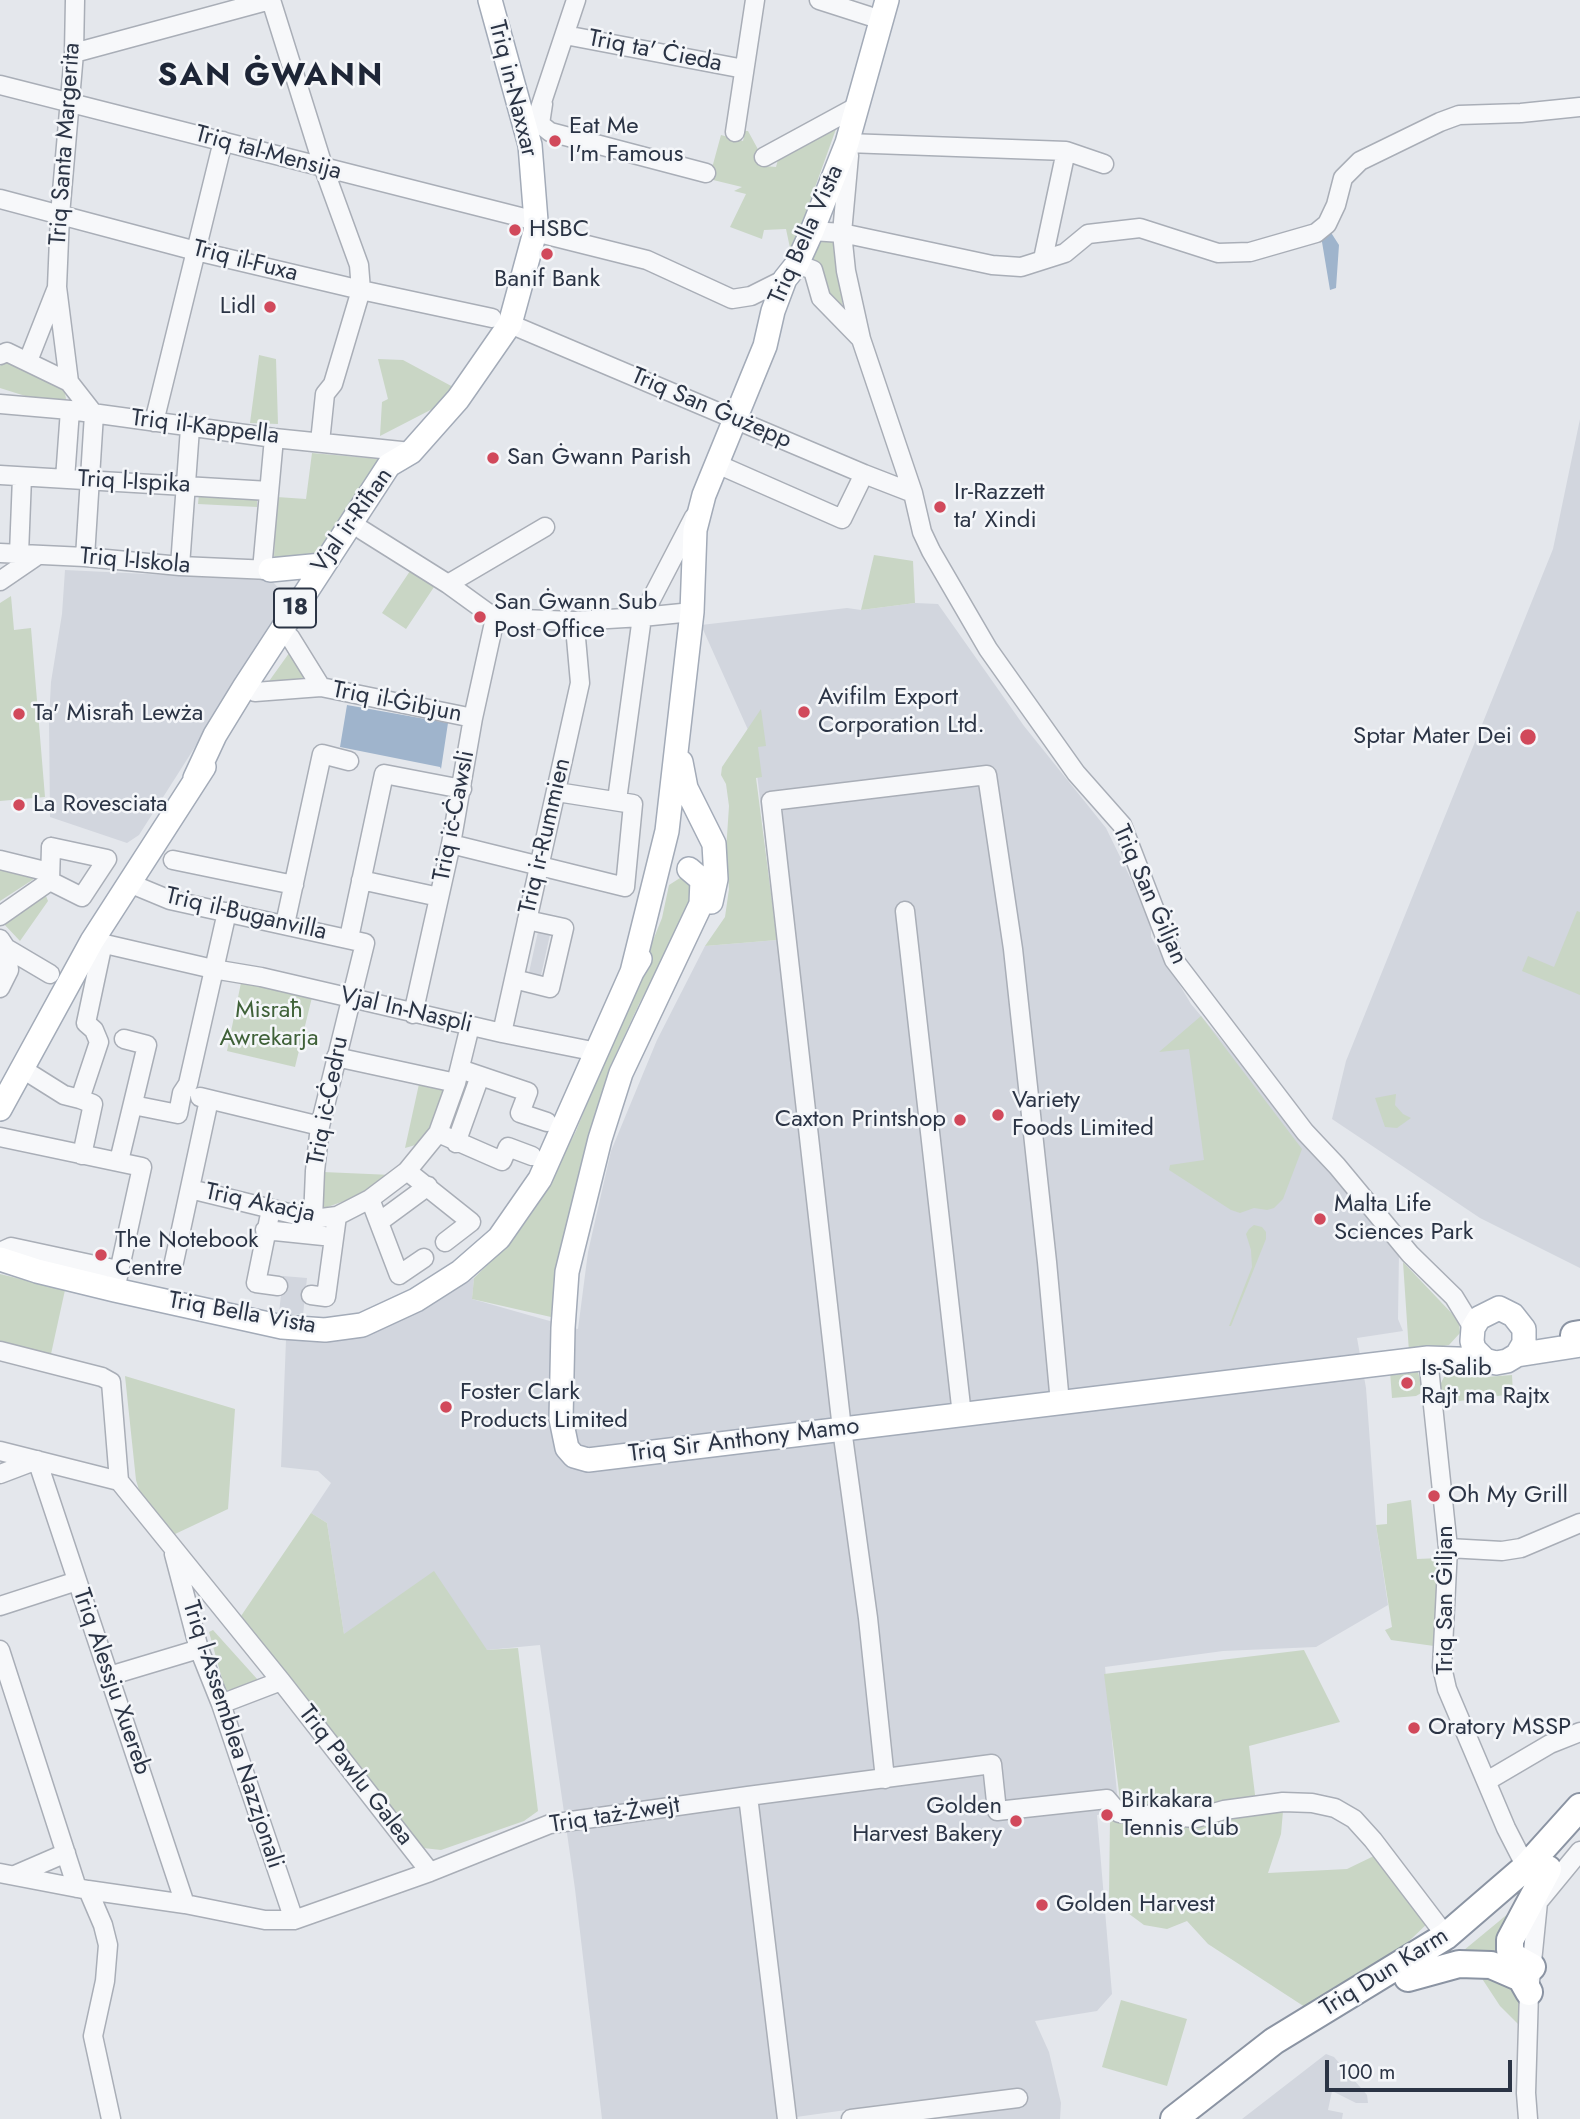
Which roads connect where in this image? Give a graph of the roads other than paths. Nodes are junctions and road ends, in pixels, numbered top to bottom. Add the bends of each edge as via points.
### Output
1 (75, 0) edge
2 (271, 0) edge
3 (490, 0) edge
4 (576, 0) edge
5 (754, 0) edge
6 (819, 0) edge
7 (895, 0) edge
8 (879, 10) edge
9 (565, 35) junction
10 (74, 53) junction
11 (744, 69) junction
12 (0, 85) edge
13 (68, 104) junction
14 (543, 104) junction
15 (856, 107) junction
16 (1580, 107) edge
17 (520, 111) junction
18 (550, 132) junction
19 (735, 132) dead end
20 (528, 140) junction
21 (223, 141) junction
22 (847, 143) junction
23 (1066, 151) junction
24 (764, 158) dead end
25 (1104, 164) dead end
26 (324, 169) junction
27 (706, 173) dead end
28 (0, 199) edge
29 (60, 215) junction
30 (535, 226) junction
31 (812, 230) junction
32 (842, 233) junction
33 (196, 251) junction
34 (1042, 260) junction
35 (791, 272) junction
36 (57, 287) junction
37 (361, 290) junction
38 (501, 321) junction
39 (861, 339) junction
40 (2, 349) edge
41 (29, 361) junction
42 (69, 382) junction
43 (0, 404) edge
44 (70, 410) junction
45 (94, 414) junction
46 (736, 420) junction
47 (154, 422) junction
48 (190, 428) junction
49 (274, 438) junction
50 (320, 442) junction
51 (411, 452) junction
52 (717, 464) junction
53 (0, 465) edge
54 (65, 473) junction
55 (864, 474) junction
56 (0, 475) edge
57 (22, 477) junction
58 (90, 481) junction
59 (186, 486) junction
60 (269, 491) junction
61 (913, 493) junction
62 (704, 495) junction
63 (545, 527) dead end
64 (362, 530) junction
65 (0, 553) edge
66 (19, 554) junction
67 (38, 555) junction
68 (85, 557) junction
69 (322, 565) junction
70 (180, 566) junction
71 (266, 570) junction
72 (0, 581) edge
73 (448, 584) junction
74 (302, 597) junction
75 (692, 612) junction
76 (495, 618) junction
77 (642, 618) junction
78 (290, 637) junction
79 (576, 638) dead end
80 (321, 687) junction
81 (255, 692) junction
82 (473, 718) junction
83 (678, 749) junction
84 (349, 761) dead end
85 (195, 778) junction
86 (462, 789) junction
87 (557, 792) junction
88 (625, 802) junction
89 (666, 838) junction
90 (712, 839) junction
91 (451, 844) junction
92 (0, 860) edge
93 (173, 860) dead end
94 (540, 867) junction
95 (678, 873) junction
96 (361, 880) junction
97 (129, 883) junction
98 (294, 886) junction
99 (439, 897) junction
100 (905, 911) dead end
101 (226, 912) junction
102 (0, 916) edge
103 (527, 920) junction
104 (285, 925) junction
105 (357, 941) junction
106 (97, 942) junction
107 (3, 943) edge
108 (674, 962) junction
109 (213, 969) junction
110 (632, 972) junction
111 (51, 974) dead end
112 (514, 979) junction
113 (0, 988) edge
114 (351, 999) junction
115 (412, 1014) junction
116 (470, 1026) junction
117 (502, 1033) junction
118 (124, 1039) dead end
119 (597, 1052) junction
120 (336, 1057) junction
121 (21, 1068) junction
122 (458, 1076) junction
123 (480, 1076) junction
124 (80, 1098) junction
125 (1, 1103) edge
126 (133, 1105) junction
127 (547, 1122) dead end
128 (320, 1125) junction
129 (438, 1133) junction
130 (0, 1137) edge
131 (456, 1143) junction
132 (82, 1155) junction
133 (532, 1156) dead end
134 (119, 1161) junction
135 (407, 1171) junction
136 (428, 1186) junction
137 (190, 1189) junction
138 (370, 1199) junction
139 (271, 1209) junction
140 (337, 1216) junction
141 (313, 1219) junction
142 (379, 1223) junction
143 (265, 1230) junction
144 (333, 1237) junction
145 (445, 1242) dead end
146 (0, 1252) edge
147 (424, 1258) dead end
148 (0, 1259) edge
149 (174, 1262) dead end
150 (117, 1280) junction
151 (278, 1286) dead end
152 (311, 1295) dead end
153 (1478, 1324) junction
154 (1524, 1329) junction
155 (1579, 1337) edge
156 (0, 1351) edge
157 (1517, 1355) junction
158 (1428, 1358) junction
159 (1485, 1360) junction
160 (1060, 1403) junction
161 (962, 1415) junction
162 (842, 1429) junction
163 (0, 1451) edge
164 (37, 1460) junction
165 (0, 1474) edge
166 (119, 1481) junction
167 (1580, 1523) edge
168 (1448, 1548) junction
169 (173, 1549) junction
170 (77, 1581) junction
171 (0, 1606) edge
172 (200, 1649) junction
173 (0, 1650) edge
174 (109, 1676) junction
175 (281, 1681) junction
176 (220, 1704) junction
177 (1580, 1732) edge
178 (885, 1779) junction
179 (1487, 1781) junction
180 (748, 1796) junction
181 (1580, 1807) edge
182 (1580, 1831) edge
183 (1580, 1851) edge
184 (66, 1853) junction
185 (1537, 1868) junction
186 (430, 1872) junction
187 (7, 1874) edge
188 (83, 1889) junction
189 (185, 1904) junction
190 (294, 1920) junction
191 (1446, 1936) junction
192 (1408, 1978) junction
193 (1530, 1980) junction
194 (1018, 2098) dead end
195 (111, 2119) edge
196 (787, 2119) edge
197 (851, 2119) edge
198 (1174, 2119) edge
199 (1197, 2119) edge
200 (1528, 2119) edge

1 - 10 street, Triq Santa Margerita
2 - 10 street
2 - 26 street
3 - 17 main road, Triq in-Naxxar
4 - 9 street
5 - 11 street
6 - 8 street
7 - 8 street
8 - 15 main road, Triq Bella Vista
9 - 11 street, Triq ta' Ċieda
9 - 14 street
10 - 13 street, Triq Santa Margerita
11 - 19 street
12 - 13 street, Triq tal-Mensija
13 - 21 street, Triq tal-Mensija
13 - 29 street, Triq Santa Margerita
14 - 17 street
14 - 18 street via 540,124
14 - 20 street
15 - 22 main road, Triq Bella Vista
15 - 24 street
16 - 34 street via 1459,115 1440,122 1360,161 1343,178 1327,224 1316,233 1250,252 1218,253 1140,228 1088,234 1065,253
17 - 20 main road, Triq in-Naxxar
18 - 20 street
18 - 27 street
20 - 30 main road, Triq in-Naxxar
21 - 26 street, Triq tal-Mensija
21 - 33 street
22 - 23 street
22 - 31 main road, Triq Bella Vista
22 - 32 street, Triq San Ġiljan
23 - 25 street
23 - 34 street
26 - 30 street, Triq tal-Mensija
26 - 37 street via 359,265
28 - 29 street, Triq il-Fuxa
29 - 33 street, Triq il-Fuxa
29 - 36 street, Triq Santa Margerita
30 - 35 street, Triq tal-Mensija via 647,260 732,299 751,296
30 - 38 main road, Vjal ir-Riħan
31 - 32 street
31 - 35 main road, Triq Bella Vista
32 - 34 street via 992,265 1021,267
32 - 39 street, Triq San Ġiljan
33 - 37 street, Triq il-Fuxa
33 - 47 street
35 - 39 street, Triq San Ġiljan via 813,270 821,298
35 - 46 main road, Triq Bella Vista
36 - 41 street, Triq Santa Margerita
36 - 42 street, Triq Santa Margerita
37 - 38 street, Triq il-Fuxa
37 - 50 street via 333,384 325,394
38 - 46 street, Triq San Ġużepp
38 - 51 main road, Vjal ir-Riħan via 458,399
39 - 61 street, Triq San Ġiljan
40 - 41 street
41 - 42 street
42 - 45 street
43 - 44 street, Triq il-Kappella
44 - 45 street, Triq il-Kappella
44 - 54 street
45 - 47 street, Triq il-Kappella
45 - 58 street
46 - 52 main road, Triq Bella Vista
46 - 55 street, Triq San Ġużepp
47 - 48 street, Triq il-Kappella
48 - 49 street, Triq il-Kappella
48 - 59 street
49 - 50 street, Triq il-Kappella
49 - 60 street
50 - 51 street, Triq il-Kappella
51 - 64 main road, Vjal ir-Riħan / 18 via 400,477
51 - 69 main road, Vjal ir-Riħan / 18 via 389,465
52 - 55 street via 842,519
52 - 62 main road, Triq Bella Vista
53 - 54 street, Triq l-Ispika
54 - 57 street, Triq l-Ispika
54 - 58 street, Triq l-Ispika
55 - 61 street, Triq San Ġużepp
56 - 57 street, Triq l-Ispika
57 - 66 street
58 - 59 street, Triq l-Ispika
58 - 68 street
59 - 60 street, Triq l-Ispika
59 - 70 street
60 - 71 street
61 - 153 street, Triq San Ġiljan via 931,551 988,649 1076,774 1122,825 1174,960 1305,1132 1410,1254
62 - 75 main road, Triq Bella Vista via 695,530
62 - 77 street, Triq Bella Vista
63 - 73 street
64 - 73 street
64 - 78 main road, Vjal ir-Riħan / 18
65 - 66 street, Triq l-Iskola
66 - 67 street, Triq l-Iskola
67 - 68 street, Triq l-Iskola
67 - 72 street
68 - 70 street, Triq l-Iskola
69 - 71 main road
69 - 74 main road, Vjal ir-Riħan / 18
70 - 71 street, Triq l-Iskola
71 - 74 main road via 294,583
73 - 76 street
74 - 85 main road, Vjal ir-Riħan / 18 via 215,735
75 - 77 street
75 - 83 main road, Triq Bella Vista
76 - 77 street
76 - 82 street, Triq iċ-Ċawsli
77 - 88 street, Triq Bella Vista
78 - 80 street, Triq il-Ġibjun
78 - 81 main road, Vjal ir-Riħan / 18
79 - 87 street, Triq ir-Rummien via 580,683
80 - 81 street, Triq il-Ġibjun
80 - 82 street, Triq il-Ġibjun
81 - 85 main road, Vjal ir-Riħan / 18
82 - 86 street, Triq iċ-Ċawsli
83 - 89 main road, Triq Bella Vista
83 - 90 main road, Triq Bella Vista via 686,788
84 - 98 street via 322,754
85 - 97 main road, Vjal ir-Riħan / 18
86 - 91 street, Triq iċ-Ċawsli
86 - 96 street, Triq iċ-Ċedru via 384,774
87 - 88 street
87 - 94 street, Triq ir-Rummien
88 - 94 street, Triq Bella Vista via 625,887
89 - 90 main road via 675,826 691,822 705,827
89 - 95 main road
89 - 110 main road, Triq Bella Vista
90 - 95 main road via 713,852 705,865
90 - 108 main road, Triq Sir Anthony Mamo via 716,879 709,909
91 - 94 street
91 - 99 street, Triq iċ-Ċawsli
92 - 102 street via 49,876
93 - 98 street
94 - 103 street, Triq ir-Rummien
95 - 108 main road, Triq Sir Anthony Mamo via 702,880 701,904
95 - 110 main road, Triq Bella Vista
96 - 99 street
96 - 105 street, Triq iċ-Ċedru
97 - 101 street, Triq il-Buganvilla via 170,900
97 - 106 main road, Vjal ir-Riħan / 18
98 - 104 street
99 - 115 street, Triq iċ-Ċawsli
100 - 161 street
101 - 104 street, Triq il-Buganvilla
101 - 109 street
103 - 112 street, Triq ir-Rummien
103 - 112 street via 564,928 550,988
104 - 105 street, Triq il-Buganvilla
105 - 114 street, Triq iċ-Ċedru
106 - 109 street, Vjal In-Naspli
106 - 121 main road, Vjal ir-Riħan / 18
106 - 124 street via 86,1023 99,1042
107 - 111 street
107 - 113 street via 9,970
108 - 162 main road, Triq Sir Anthony Mamo via 621,1073 567,1272 561,1419 567,1448 588,1460
109 - 114 street, Vjal In-Naspli
109 - 126 street via 178,1114
110 - 119 main road, Triq Bella Vista
112 - 117 street, Triq ir-Rummien
114 - 115 street, Vjal In-Naspli
114 - 120 street, Triq iċ-Ċedru
115 - 116 street, Vjal In-Naspli
116 - 117 street, Vjal In-Naspli
116 - 122 street, Triq Akaċja
117 - 119 street, Vjal In-Naspli
118 - 126 street via 147,1045
119 - 150 main road, Triq Bella Vista via 540,1179 499,1238 460,1272 416,1300 362,1325 325,1330 282,1327
120 - 122 street
120 - 128 street, Triq iċ-Ċedru
121 - 124 street via 64,1095
121 - 125 main road, Vjal ir-Riħan / 18
122 - 123 street
122 - 129 street, Triq Akaċja
123 - 127 street via 528,1092 520,1113
123 - 131 street
124 - 132 street via 93,1104
126 - 134 street
128 - 137 street via 204,1103
128 - 141 street, Triq iċ-Ċedru
129 - 131 street
129 - 135 street, Triq Akaċja
130 - 132 street
131 - 133 street via 502,1161 509,1147
132 - 134 street
134 - 150 street via 142,1167
135 - 136 street
135 - 138 street, Triq Akaċja
136 - 142 street
136 - 145 street via 471,1222
137 - 139 street, Triq Akaċja
137 - 149 street
138 - 140 street, Triq Akaċja
138 - 142 street
139 - 141 street, Triq Akaċja
139 - 143 street
140 - 141 street, Triq Akaċja
140 - 144 street
142 - 147 street via 399,1275
143 - 144 street, Triq Akaċja
143 - 151 street via 256,1283
144 - 152 street via 326,1297
146 - 150 street, Triq Bella Vista via 11,1247
148 - 150 main road, Triq Bella Vista via 37,1271
153 - 154 main road, Triq Sir Anthony Mamo via 1499,1308 1519,1320
153 - 158 main road, Triq Sir Anthony Mamo via 1456,1347
153 - 159 main road via 1474,1349
154 - 155 main road, Triq Sir Anthony Mamo
154 - 157 main road via 1524,1343
155 - 157 main road, Triq Sir Anthony Mamo
156 - 166 street via 111,1382
157 - 159 main road, Triq Sir Anthony Mamo via 1496,1363
158 - 159 main road, Triq Sir Anthony Mamo
158 - 160 main road, Triq Sir Anthony Mamo
158 - 168 street, Triq San Ġiljan
160 - 161 main road, Triq Sir Anthony Mamo
160 - 162 street via 1013,949 987,775 960,778 771,801
161 - 162 main road, Triq Sir Anthony Mamo
162 - 178 street
163 - 164 street
164 - 165 street
164 - 166 street
164 - 170 street, Triq Alessju Xuereb
166 - 169 street, Triq Pawlu Galea
167 - 168 street via 1521,1548
168 - 179 street, Triq San Ġiljan via 1442,1667
169 - 172 street, Triq l-Assemblea Nazzjonali
169 - 175 street, Triq Pawlu Galea
170 - 171 street
170 - 174 street, Triq Alessju Xuereb
172 - 174 street
172 - 176 street, Triq l-Assemblea Nazzjonali
173 - 184 street
174 - 189 street, Triq Alessju Xuereb
175 - 176 street, Triq Pawlu Galea
175 - 186 street, Triq Pawlu Galea
176 - 190 street, Triq l-Assemblea Nazzjonali
177 - 179 street
178 - 180 street, Triq taż-Żwejt
178 - 191 street, Triq taż-Żwejt via 992,1765 998,1811 1107,1799 1119,1813 1196,1818 1283,1802 1335,1808 1354,1819 1373,1840
179 - 185 street, Triq San Ġiljan via 1506,1828
180 - 186 street, Triq taż-Żwejt via 550,1824
180 - 196 street
181 - 185 highway, Triq Dun Karm
182 - 185 highway, Triq Dun Karm
183 - 193 street via 1538,1902
184 - 187 street, Triq taż-Żwejt
184 - 188 street
185 - 191 highway, Triq Dun Karm
185 - 192 highway, Triq Dun Karm via 1496,1918
185 - 193 highway via 1510,1940 1510,1950
186 - 190 street, Triq taż-Żwejt
187 - 188 street, Triq taż-Żwejt
188 - 189 street, Triq taż-Żwejt
188 - 195 street via 103,1925 108,1945 93,2036
189 - 190 street, Triq taż-Żwejt via 265,1920
191 - 198 highway, Triq Dun Karm via 1274,2041
192 - 193 highway via 1459,1964 1491,1965
192 - 199 highway, Triq Dun Karm via 1273,2061
193 - 200 street
194 - 197 street

